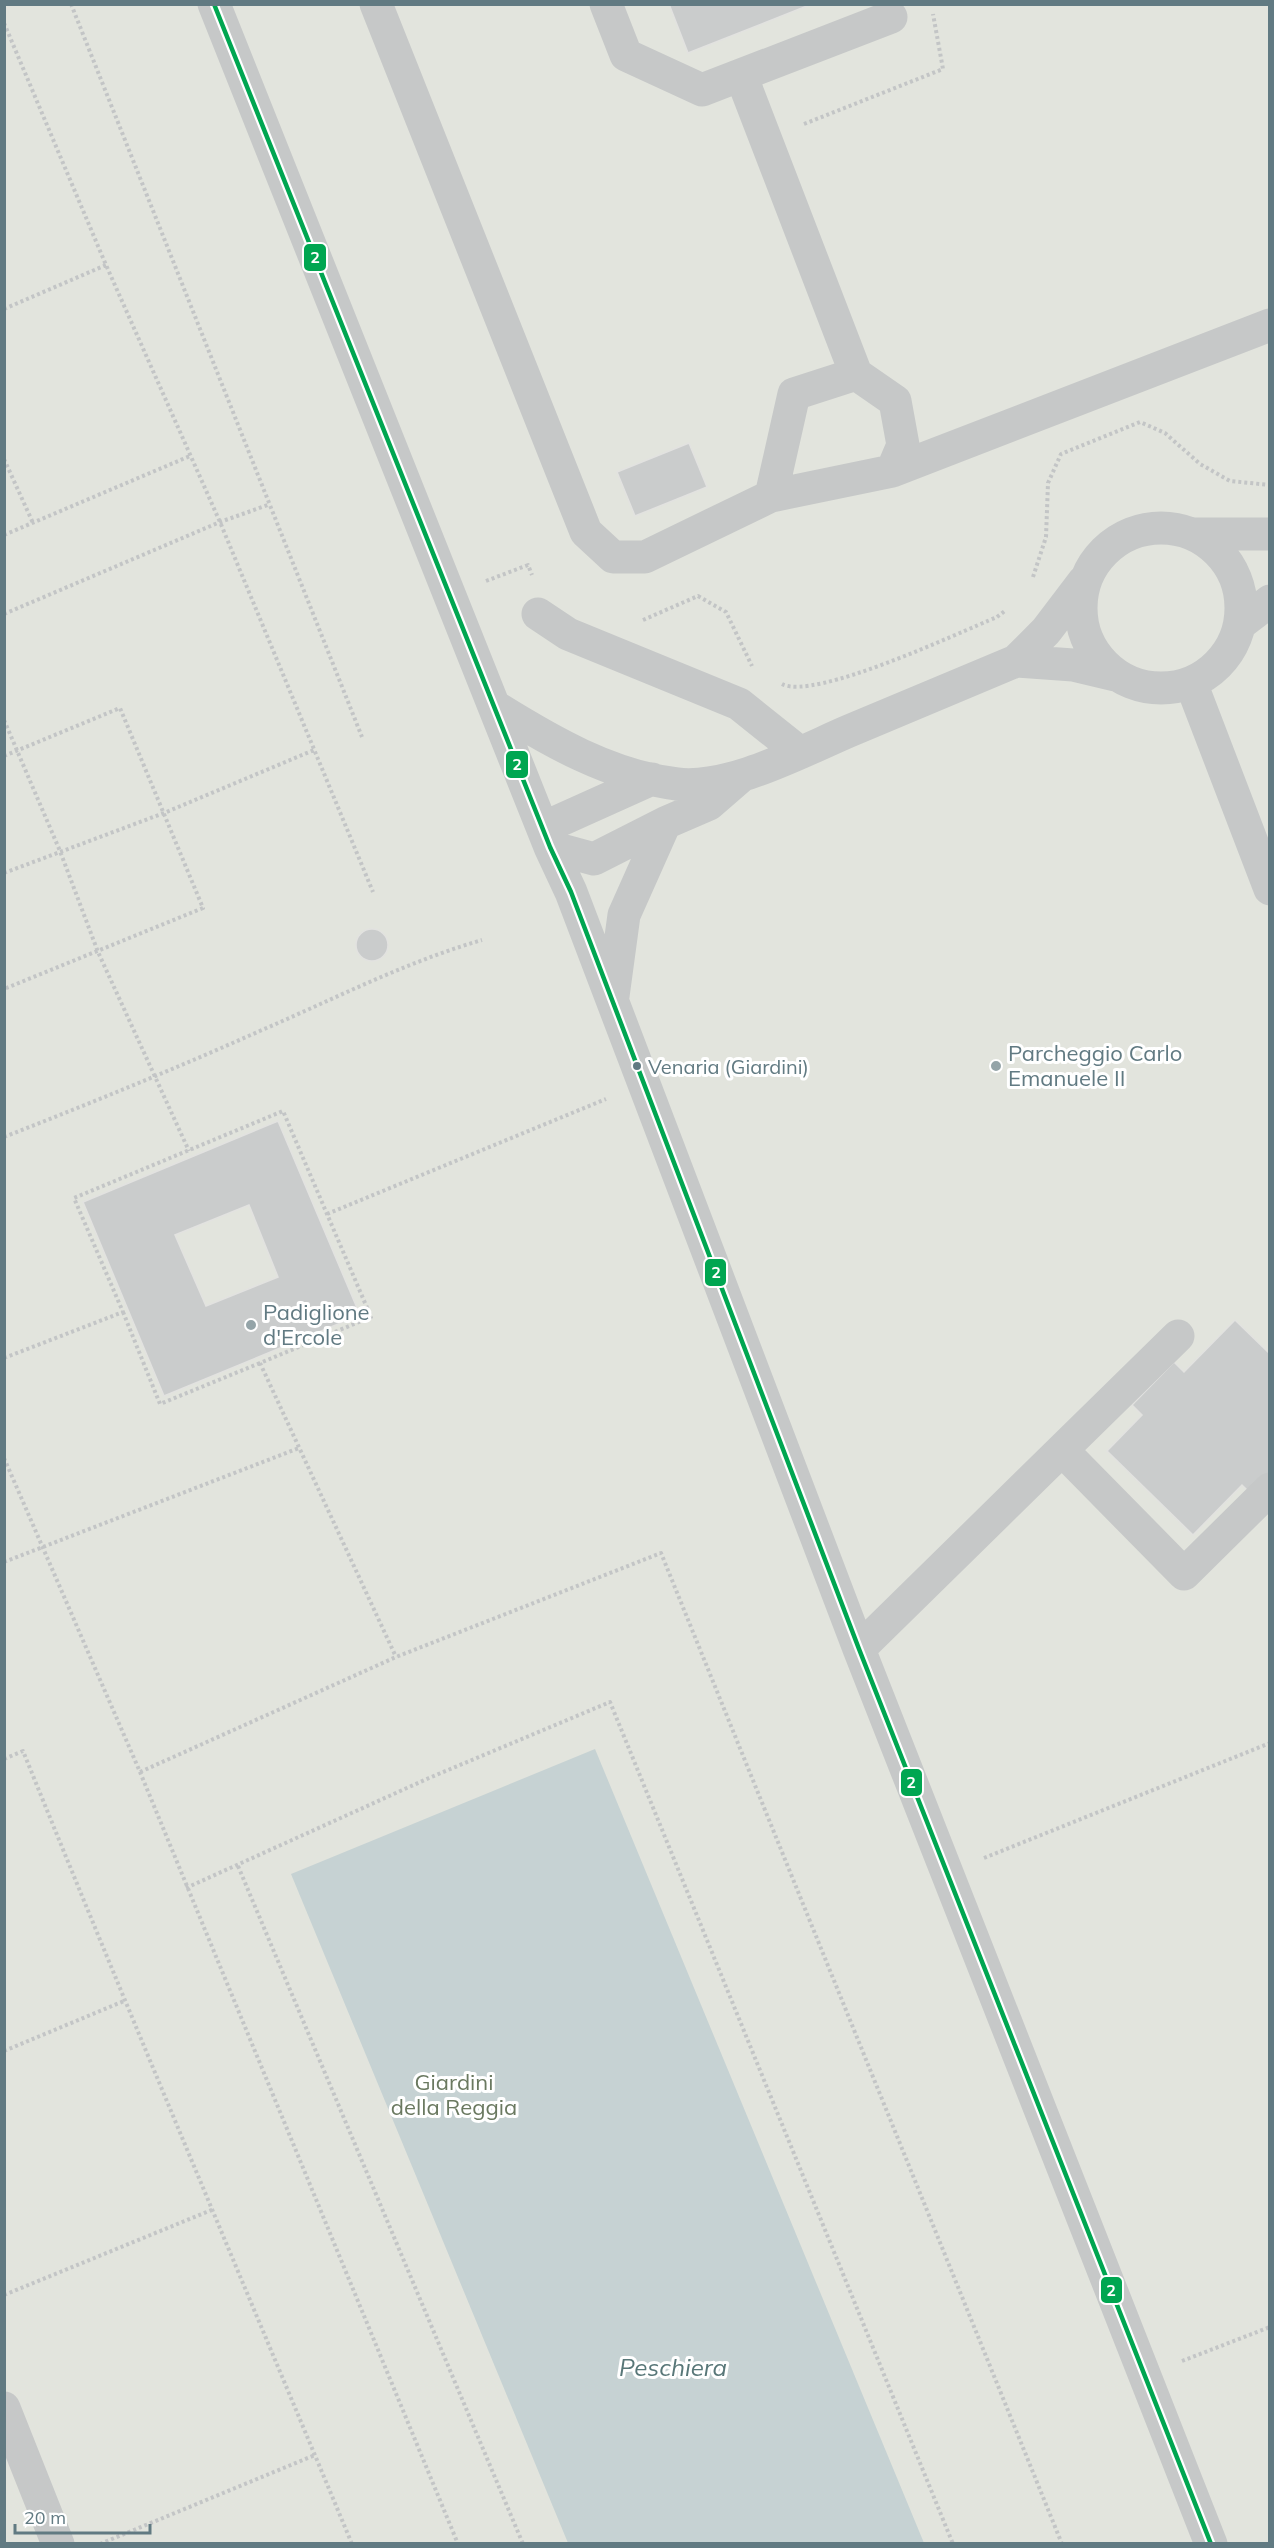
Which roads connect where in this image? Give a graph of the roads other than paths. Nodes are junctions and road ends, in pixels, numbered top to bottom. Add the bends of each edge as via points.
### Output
1 (214, 4) edge
2 (376, 4) edge
3 (606, 4) edge
4 (891, 17) dead end
5 (741, 75) junction
6 (1269, 325) edge
7 (856, 374) junction
8 (892, 471) junction
9 (771, 496) junction
10 (1196, 534) junction
11 (1269, 534) edge
12 (1084, 581) junction
13 (537, 598) road end
14 (1269, 601) edge
15 (1240, 624) junction
16 (1016, 661) junction
17 (1115, 675) junction
18 (1191, 683) junction
19 (494, 706) junction
20 (799, 752) junction
21 (739, 778) junction
22 (652, 779) junction
23 (665, 823) junction
24 (547, 838) junction
25 (1269, 889) edge
26 (612, 998) junction
27 (1178, 1336) dead end
28 (1062, 1450) junction
29 (1269, 1489) edge
30 (859, 1649) junction
31 (4, 2408) edge
32 (58, 2544) edge
33 (1211, 2544) edge

1 - 19 street
2 - 9 street via 586,532 613,557 645,556
3 - 5 street via 626,55 702,90
4 - 5 street
5 - 7 street
6 - 8 street
7 - 8 street via 895,401 903,445
7 - 9 street via 794,394
8 - 9 street
10 - 11 street
10 - 12 street via 1169,527 1142,529 1117,539 1097,557
10 - 15 street via 1217,550 1233,572 1242,597
12 - 16 street via 1046,631
12 - 17 street via 1080,607 1084,634 1096,657
13 - 20 street via 568,634 739,704
14 - 15 street
15 - 18 street via 1230,649 1214,670
16 - 17 street via 1073,665
16 - 20 street
17 - 18 street via 1140,686 1165,689
18 - 25 street
19 - 22 street via 603,766
19 - 24 street
20 - 21 street
21 - 22 street via 679,784
21 - 23 street via 709,804
22 - 24 street
23 - 24 street via 594,859
23 - 26 street via 624,915
24 - 26 street
26 - 30 street
27 - 28 street
28 - 29 street via 1184,1574
28 - 30 street
30 - 33 street
31 - 32 street

